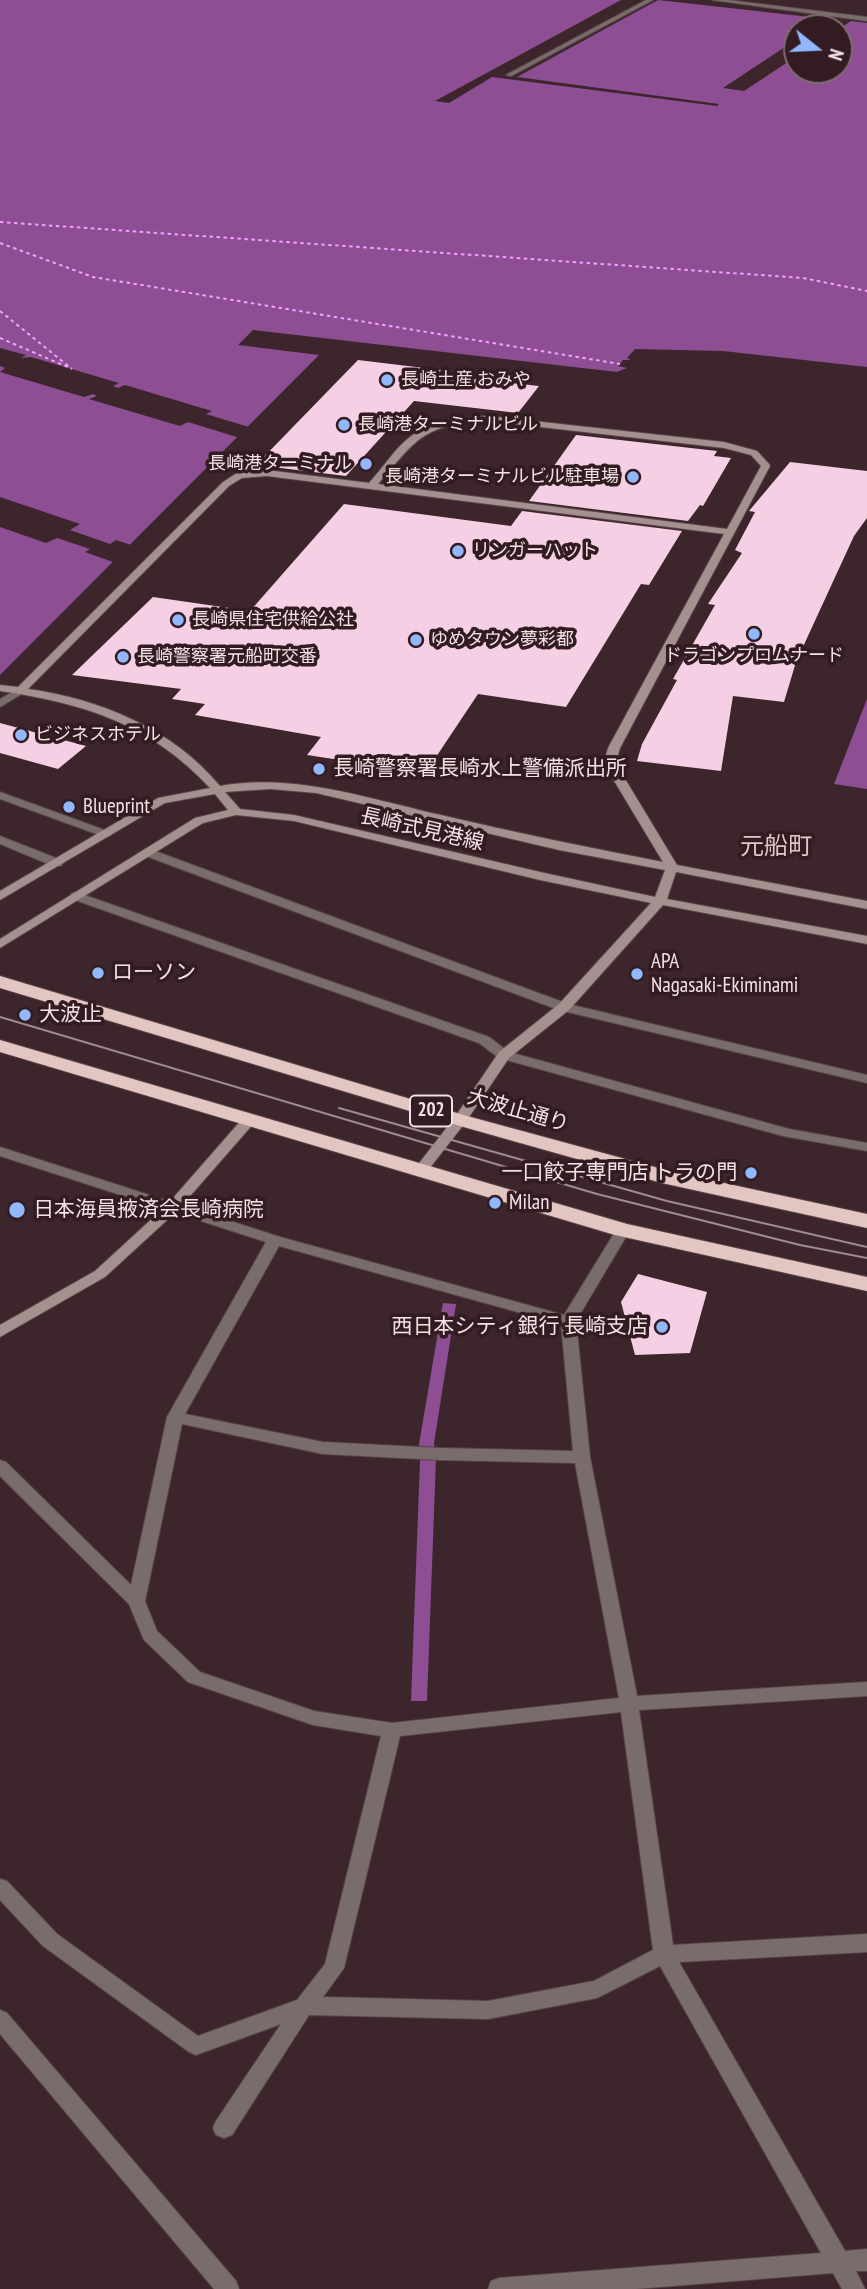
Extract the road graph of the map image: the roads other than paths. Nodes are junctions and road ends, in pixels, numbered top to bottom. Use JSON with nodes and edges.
{"nodes":[{"id":1,"x":650,"y":0,"type":"edge"},
{"id":2,"x":715,"y":0,"type":"edge"},
{"id":3,"x":867,"y":19,"type":"edge"},
{"id":4,"x":509,"y":75,"type":"dead end"},
{"id":5,"x":372,"y":486,"type":"junction"},
{"id":6,"x":730,"y":531,"type":"junction"},
{"id":7,"x":0,"y":688,"type":"edge"},
{"id":8,"x":21,"y":690,"type":"junction"},
{"id":9,"x":0,"y":704,"type":"edge"},
{"id":10,"x":219,"y":788,"type":"junction"},
{"id":11,"x":0,"y":795,"type":"edge"},
{"id":12,"x":236,"y":812,"type":"junction"},
{"id":13,"x":106,"y":834,"type":"junction"},
{"id":14,"x":0,"y":840,"type":"edge"},
{"id":15,"x":147,"y":852,"type":"junction"},
{"id":16,"x":57,"y":863,"type":"junction"},
{"id":17,"x":672,"y":867,"type":"junction"},
{"id":18,"x":0,"y":896,"type":"edge"},
{"id":19,"x":76,"y":896,"type":"junction"},
{"id":20,"x":660,"y":901,"type":"junction"},
{"id":21,"x":867,"y":905,"type":"edge"},
{"id":22,"x":867,"y":940,"type":"edge"},
{"id":23,"x":0,"y":944,"type":"edge"},
{"id":24,"x":0,"y":982,"type":"edge"},
{"id":25,"x":564,"y":1007,"type":"junction"},
{"id":26,"x":0,"y":1046,"type":"edge"},
{"id":27,"x":504,"y":1055,"type":"junction"},
{"id":28,"x":867,"y":1079,"type":"edge"},
{"id":29,"x":249,"y":1120,"type":"junction"},
{"id":30,"x":460,"y":1120,"type":"junction"},
{"id":31,"x":867,"y":1147,"type":"edge"},
{"id":32,"x":0,"y":1151,"type":"edge"},
{"id":33,"x":420,"y":1171,"type":"junction"},
{"id":34,"x":172,"y":1208,"type":"junction"},
{"id":35,"x":867,"y":1221,"type":"edge"},
{"id":36,"x":623,"y":1230,"type":"junction"},
{"id":37,"x":275,"y":1240,"type":"junction"},
{"id":38,"x":867,"y":1283,"type":"edge"},
{"id":39,"x":568,"y":1321,"type":"junction"},
{"id":40,"x":0,"y":1332,"type":"edge"},
{"id":41,"x":175,"y":1418,"type":"junction"},
{"id":42,"x":582,"y":1457,"type":"junction"},
{"id":43,"x":0,"y":1466,"type":"edge"},
{"id":44,"x":136,"y":1601,"type":"junction"},
{"id":45,"x":867,"y":1689,"type":"edge"},
{"id":46,"x":629,"y":1704,"type":"junction"},
{"id":47,"x":392,"y":1730,"type":"junction"},
{"id":48,"x":0,"y":1886,"type":"edge"},
{"id":49,"x":867,"y":1943,"type":"edge"},
{"id":50,"x":664,"y":1954,"type":"junction"},
{"id":51,"x":304,"y":2006,"type":"junction"},
{"id":52,"x":0,"y":2019,"type":"edge"},
{"id":53,"x":224,"y":2128,"type":"dead end"},
{"id":54,"x":867,"y":2260,"type":"edge"},
{"id":55,"x":837,"y":2262,"type":"junction"},
{"id":56,"x":228,"y":2289,"type":"edge"},
{"id":57,"x":499,"y":2289,"type":"edge"},
{"id":58,"x":854,"y":2289,"type":"edge"}],
"edges":[{"from":1,"to":4,"type":"street"},
{"from":2,"to":3,"type":"street"},
{"from":5,"to":6,"type":"street"},
{"from":5,"to":6,"type":"street"},
{"from":5,"to":8,"type":"street"},
{"from":6,"to":17,"type":"street"},
{"from":7,"to":8,"type":"street"},
{"from":8,"to":9,"type":"street"},
{"from":8,"to":10,"type":"street"},
{"from":10,"to":12,"type":"street"},
{"from":10,"to":13,"type":"street","name":"長崎式見港線"},
{"from":10,"to":17,"type":"street","name":"長崎式見港線"},
{"from":11,"to":13,"type":"street"},
{"from":12,"to":15,"type":"street","name":"長崎式見港線"},
{"from":12,"to":20,"type":"street","name":"長崎式見港線"},
{"from":13,"to":16,"type":"street","name":"長崎式見港線"},
{"from":14,"to":16,"type":"street"},
{"from":15,"to":19,"type":"street","name":"長崎式見港線"},
{"from":15,"to":25,"type":"street"},
{"from":16,"to":18,"type":"street","name":"長崎式見港線"},
{"from":17,"to":20,"type":"street"},
{"from":17,"to":21,"type":"street","name":"長崎式見港線"},
{"from":19,"to":23,"type":"street","name":"長崎式見港線"},
{"from":19,"to":27,"type":"street"},
{"from":20,"to":22,"type":"street","name":"長崎式見港線"},
{"from":20,"to":25,"type":"street"},
{"from":24,"to":30,"type":"highway","name":"大波止通り","number":"202"},
{"from":25,"to":27,"type":"street"},
{"from":25,"to":28,"type":"street"},
{"from":26,"to":29,"type":"highway"},
{"from":27,"to":30,"type":"street"},
{"from":27,"to":31,"type":"street"},
{"from":29,"to":33,"type":"highway"},
{"from":29,"to":34,"type":"street"},
{"from":30,"to":33,"type":"street"},
{"from":30,"to":35,"type":"highway","name":"大波止通り","number":"202"},
{"from":32,"to":34,"type":"street"},
{"from":33,"to":36,"type":"highway"},
{"from":34,"to":37,"type":"street"},
{"from":34,"to":40,"type":"street"},
{"from":36,"to":38,"type":"highway"},
{"from":36,"to":39,"type":"street"},
{"from":37,"to":39,"type":"street"},
{"from":37,"to":41,"type":"street"},
{"from":39,"to":42,"type":"street"},
{"from":41,"to":42,"type":"street"},
{"from":41,"to":44,"type":"street"},
{"from":42,"to":46,"type":"street"},
{"from":43,"to":44,"type":"street"},
{"from":44,"to":47,"type":"street"},
{"from":45,"to":46,"type":"street"},
{"from":46,"to":47,"type":"street"},
{"from":46,"to":50,"type":"street"},
{"from":47,"to":51,"type":"street"},
{"from":48,"to":51,"type":"street"},
{"from":49,"to":50,"type":"street"},
{"from":50,"to":51,"type":"street"},
{"from":50,"to":55,"type":"street"},
{"from":51,"to":53,"type":"street"},
{"from":52,"to":56,"type":"street"},
{"from":54,"to":55,"type":"street"},
{"from":55,"to":57,"type":"street"},
{"from":55,"to":58,"type":"street"}]}
